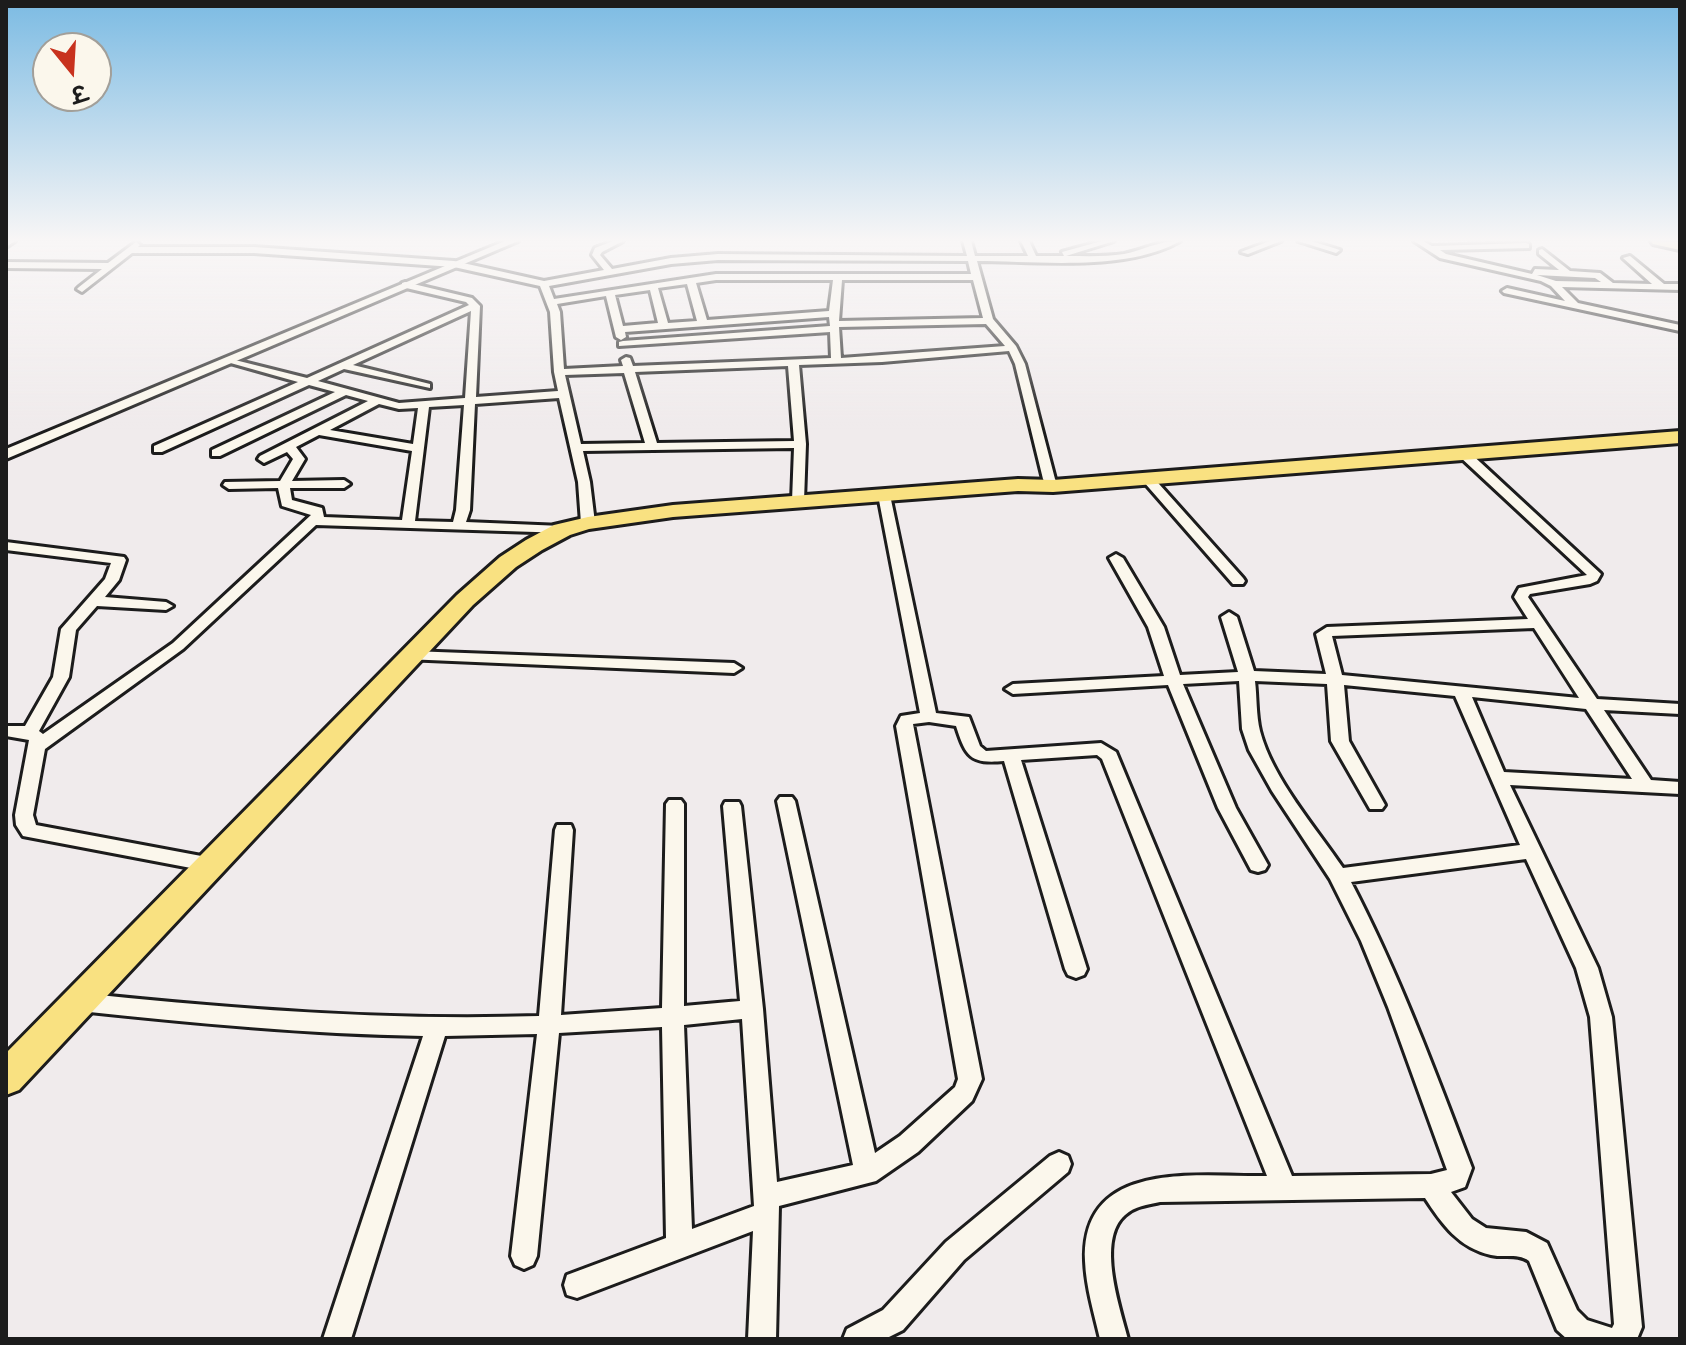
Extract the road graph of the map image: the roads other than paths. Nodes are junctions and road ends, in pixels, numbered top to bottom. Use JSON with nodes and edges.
{"nodes":[{"id":1,"x":361,"y":304,"type":"edge"},
{"id":2,"x":473,"y":304,"type":"edge"},
{"id":3,"x":552,"y":304,"type":"edge"},
{"id":4,"x":613,"y":304,"type":"edge"},
{"id":5,"x":658,"y":304,"type":"edge"},
{"id":6,"x":697,"y":304,"type":"edge"},
{"id":7,"x":836,"y":304,"type":"edge"},
{"id":8,"x":984,"y":304,"type":"edge"},
{"id":9,"x":1574,"y":304,"type":"edge"},
{"id":10,"x":475,"y":306,"type":"junction"},
{"id":11,"x":989,"y":321,"type":"junction"},
{"id":12,"x":835,"y":322,"type":"junction"},
{"id":13,"x":703,"y":323,"type":"junction"},
{"id":14,"x":664,"y":326,"type":"junction"},
{"id":15,"x":1680,"y":328,"type":"edge"},
{"id":16,"x":620,"y":329,"type":"junction"},
{"id":17,"x":623,"y":344,"type":"junction"},
{"id":18,"x":1012,"y":348,"type":"junction"},
{"id":19,"x":231,"y":360,"type":"junction"},
{"id":20,"x":793,"y":361,"type":"junction"},
{"id":21,"x":836,"y":361,"type":"junction"},
{"id":22,"x":344,"y":366,"type":"junction"},
{"id":23,"x":627,"y":368,"type":"junction"},
{"id":24,"x":559,"y":372,"type":"junction"},
{"id":25,"x":308,"y":383,"type":"junction"},
{"id":26,"x":426,"y":386,"type":"dead end"},
{"id":27,"x":343,"y":392,"type":"junction"},
{"id":28,"x":565,"y":394,"type":"junction"},
{"id":29,"x":376,"y":401,"type":"junction"},
{"id":30,"x":471,"y":402,"type":"junction"},
{"id":31,"x":424,"y":405,"type":"junction"},
{"id":32,"x":317,"y":431,"type":"junction"},
{"id":33,"x":1680,"y":434,"type":"edge"},
{"id":34,"x":800,"y":444,"type":"junction"},
{"id":35,"x":288,"y":446,"type":"junction"},
{"id":36,"x":652,"y":446,"type":"junction"},
{"id":37,"x":417,"y":448,"type":"junction"},
{"id":38,"x":577,"y":448,"type":"junction"},
{"id":39,"x":158,"y":449,"type":"dead end"},
{"id":40,"x":216,"y":453,"type":"dead end"},
{"id":41,"x":1463,"y":453,"type":"junction"},
{"id":42,"x":6,"y":454,"type":"edge"},
{"id":43,"x":264,"y":459,"type":"dead end"},
{"id":44,"x":1147,"y":478,"type":"junction"},
{"id":45,"x":1051,"y":482,"type":"junction"},
{"id":46,"x":285,"y":483,"type":"junction"},
{"id":47,"x":344,"y":484,"type":"dead end"},
{"id":48,"x":229,"y":485,"type":"dead end"},
{"id":49,"x":884,"y":495,"type":"junction"},
{"id":50,"x":798,"y":501,"type":"junction"},
{"id":51,"x":314,"y":521,"type":"junction"},
{"id":52,"x":408,"y":524,"type":"junction"},
{"id":53,"x":458,"y":526,"type":"junction"},
{"id":54,"x":575,"y":526,"type":"junction"},
{"id":55,"x":6,"y":546,"type":"edge"},
{"id":56,"x":1116,"y":558,"type":"dead end"},
{"id":57,"x":1238,"y":581,"type":"dead end"},
{"id":58,"x":92,"y":601,"type":"junction"},
{"id":59,"x":166,"y":606,"type":"dead end"},
{"id":60,"x":1229,"y":617,"type":"dead end"},
{"id":61,"x":1538,"y":623,"type":"junction"},
{"id":62,"x":411,"y":656,"type":"junction"},
{"id":63,"x":734,"y":668,"type":"dead end"},
{"id":64,"x":1247,"y":676,"type":"junction"},
{"id":65,"x":1173,"y":679,"type":"junction"},
{"id":66,"x":1335,"y":679,"type":"junction"},
{"id":67,"x":1013,"y":689,"type":"dead end"},
{"id":68,"x":1461,"y":691,"type":"junction"},
{"id":69,"x":1591,"y":704,"type":"junction"},
{"id":70,"x":1680,"y":709,"type":"edge"},
{"id":71,"x":929,"y":717,"type":"junction"},
{"id":72,"x":6,"y":731,"type":"edge"},
{"id":73,"x":34,"y":738,"type":"junction"},
{"id":74,"x":1011,"y":756,"type":"junction"},
{"id":75,"x":1498,"y":778,"type":"junction"},
{"id":76,"x":1646,"y":786,"type":"junction"},
{"id":77,"x":1680,"y":788,"type":"edge"},
{"id":78,"x":786,"y":801,"type":"dead end"},
{"id":79,"x":675,"y":804,"type":"dead end"},
{"id":80,"x":1376,"y":805,"type":"dead end"},
{"id":81,"x":732,"y":806,"type":"dead end"},
{"id":82,"x":564,"y":830,"type":"dead end"},
{"id":83,"x":1531,"y":851,"type":"junction"},
{"id":84,"x":212,"y":865,"type":"junction"},
{"id":85,"x":1258,"y":865,"type":"dead end"},
{"id":86,"x":1338,"y":876,"type":"junction"},
{"id":87,"x":1076,"y":969,"type":"dead end"},
{"id":88,"x":80,"y":1002,"type":"junction"},
{"id":89,"x":752,"y":1009,"type":"junction"},
{"id":90,"x":673,"y":1017,"type":"junction"},
{"id":91,"x":549,"y":1023,"type":"junction"},
{"id":92,"x":437,"y":1027,"type":"junction"},
{"id":93,"x":6,"y":1078,"type":"edge"},
{"id":94,"x":1059,"y":1164,"type":"dead end"},
{"id":95,"x":867,"y":1173,"type":"junction"},
{"id":96,"x":1283,"y":1186,"type":"junction"},
{"id":97,"x":1431,"y":1186,"type":"junction"},
{"id":98,"x":766,"y":1205,"type":"junction"},
{"id":99,"x":679,"y":1245,"type":"junction"},
{"id":100,"x":524,"y":1256,"type":"dead end"},
{"id":101,"x":577,"y":1285,"type":"dead end"},
{"id":102,"x":337,"y":1339,"type":"edge"},
{"id":103,"x":762,"y":1339,"type":"edge"},
{"id":104,"x":857,"y":1339,"type":"edge"},
{"id":105,"x":1114,"y":1339,"type":"edge"},
{"id":106,"x":1605,"y":1339,"type":"edge"},
{"id":107,"x":1621,"y":1339,"type":"edge"}],
"edges":[{"from":1,"to":19,"type":"street"},
{"from":2,"to":10,"type":"street"},
{"from":3,"to":24,"type":"street"},
{"from":4,"to":16,"type":"street"},
{"from":5,"to":14,"type":"street"},
{"from":6,"to":13,"type":"street"},
{"from":7,"to":12,"type":"street"},
{"from":8,"to":11,"type":"street"},
{"from":9,"to":15,"type":"street"},
{"from":10,"to":22,"type":"street"},
{"from":10,"to":30,"type":"street"},
{"from":11,"to":12,"type":"street"},
{"from":11,"to":18,"type":"street"},
{"from":12,"to":13,"type":"street"},
{"from":12,"to":17,"type":"street"},
{"from":12,"to":21,"type":"street"},
{"from":13,"to":14,"type":"street"},
{"from":14,"to":16,"type":"street"},
{"from":16,"to":17,"type":"street"},
{"from":17,"to":23,"type":"street"},
{"from":18,"to":21,"type":"street"},
{"from":18,"to":45,"type":"street"},
{"from":19,"to":25,"type":"street"},
{"from":19,"to":42,"type":"street"},
{"from":20,"to":21,"type":"street"},
{"from":20,"to":23,"type":"street"},
{"from":20,"to":34,"type":"street"},
{"from":22,"to":25,"type":"street"},
{"from":22,"to":26,"type":"street"},
{"from":23,"to":24,"type":"street"},
{"from":23,"to":36,"type":"street"},
{"from":24,"to":28,"type":"street"},
{"from":25,"to":27,"type":"street"},
{"from":25,"to":39,"type":"street"},
{"from":27,"to":29,"type":"street"},
{"from":27,"to":40,"type":"street"},
{"from":28,"to":30,"type":"street"},
{"from":28,"to":38,"type":"street"},
{"from":29,"to":31,"type":"street"},
{"from":29,"to":32,"type":"street"},
{"from":30,"to":31,"type":"street"},
{"from":30,"to":53,"type":"street"},
{"from":31,"to":37,"type":"street"},
{"from":32,"to":35,"type":"street"},
{"from":32,"to":37,"type":"street"},
{"from":33,"to":41,"type":"main road"},
{"from":33,"to":45,"type":"main road"},
{"from":34,"to":36,"type":"street"},
{"from":34,"to":50,"type":"street"},
{"from":35,"to":43,"type":"street"},
{"from":35,"to":46,"type":"street"},
{"from":36,"to":38,"type":"street"},
{"from":37,"to":52,"type":"street"},
{"from":38,"to":54,"type":"street"},
{"from":41,"to":44,"type":"main road"},
{"from":41,"to":61,"type":"street"},
{"from":44,"to":45,"type":"main road"},
{"from":44,"to":57,"type":"street"},
{"from":45,"to":49,"type":"main road"},
{"from":46,"to":47,"type":"street"},
{"from":46,"to":48,"type":"street"},
{"from":46,"to":51,"type":"street"},
{"from":49,"to":50,"type":"main road"},
{"from":49,"to":71,"type":"street"},
{"from":50,"to":54,"type":"main road"},
{"from":51,"to":52,"type":"street"},
{"from":51,"to":73,"type":"street"},
{"from":52,"to":53,"type":"street"},
{"from":53,"to":54,"type":"street"},
{"from":54,"to":62,"type":"main road"},
{"from":55,"to":58,"type":"street"},
{"from":56,"to":65,"type":"street"},
{"from":58,"to":59,"type":"street"},
{"from":58,"to":73,"type":"street"},
{"from":60,"to":64,"type":"street"},
{"from":61,"to":66,"type":"street"},
{"from":61,"to":69,"type":"street"},
{"from":62,"to":63,"type":"street"},
{"from":62,"to":84,"type":"main road"},
{"from":64,"to":65,"type":"street"},
{"from":64,"to":66,"type":"street"},
{"from":64,"to":86,"type":"street"},
{"from":65,"to":67,"type":"street"},
{"from":65,"to":85,"type":"street"},
{"from":66,"to":68,"type":"street"},
{"from":66,"to":80,"type":"street"},
{"from":68,"to":69,"type":"street"},
{"from":68,"to":75,"type":"street"},
{"from":69,"to":70,"type":"street"},
{"from":69,"to":76,"type":"street"},
{"from":71,"to":74,"type":"street"},
{"from":71,"to":95,"type":"street"},
{"from":72,"to":73,"type":"street"},
{"from":73,"to":84,"type":"street"},
{"from":74,"to":87,"type":"street"},
{"from":74,"to":96,"type":"street"},
{"from":75,"to":76,"type":"street"},
{"from":75,"to":83,"type":"street"},
{"from":76,"to":77,"type":"street"},
{"from":78,"to":95,"type":"street"},
{"from":79,"to":90,"type":"street"},
{"from":81,"to":89,"type":"street"},
{"from":82,"to":91,"type":"street"},
{"from":83,"to":86,"type":"street"},
{"from":83,"to":107,"type":"street"},
{"from":84,"to":88,"type":"main road"},
{"from":86,"to":97,"type":"street"},
{"from":88,"to":92,"type":"street"},
{"from":88,"to":93,"type":"main road"},
{"from":89,"to":90,"type":"street"},
{"from":89,"to":98,"type":"street"},
{"from":90,"to":91,"type":"street"},
{"from":90,"to":99,"type":"street"},
{"from":91,"to":92,"type":"street"},
{"from":91,"to":100,"type":"street"},
{"from":92,"to":102,"type":"street"},
{"from":94,"to":104,"type":"street"},
{"from":95,"to":98,"type":"street"},
{"from":96,"to":97,"type":"street"},
{"from":96,"to":105,"type":"street"},
{"from":97,"to":106,"type":"street"},
{"from":98,"to":99,"type":"street"},
{"from":98,"to":103,"type":"street"},
{"from":99,"to":101,"type":"street"}]}
